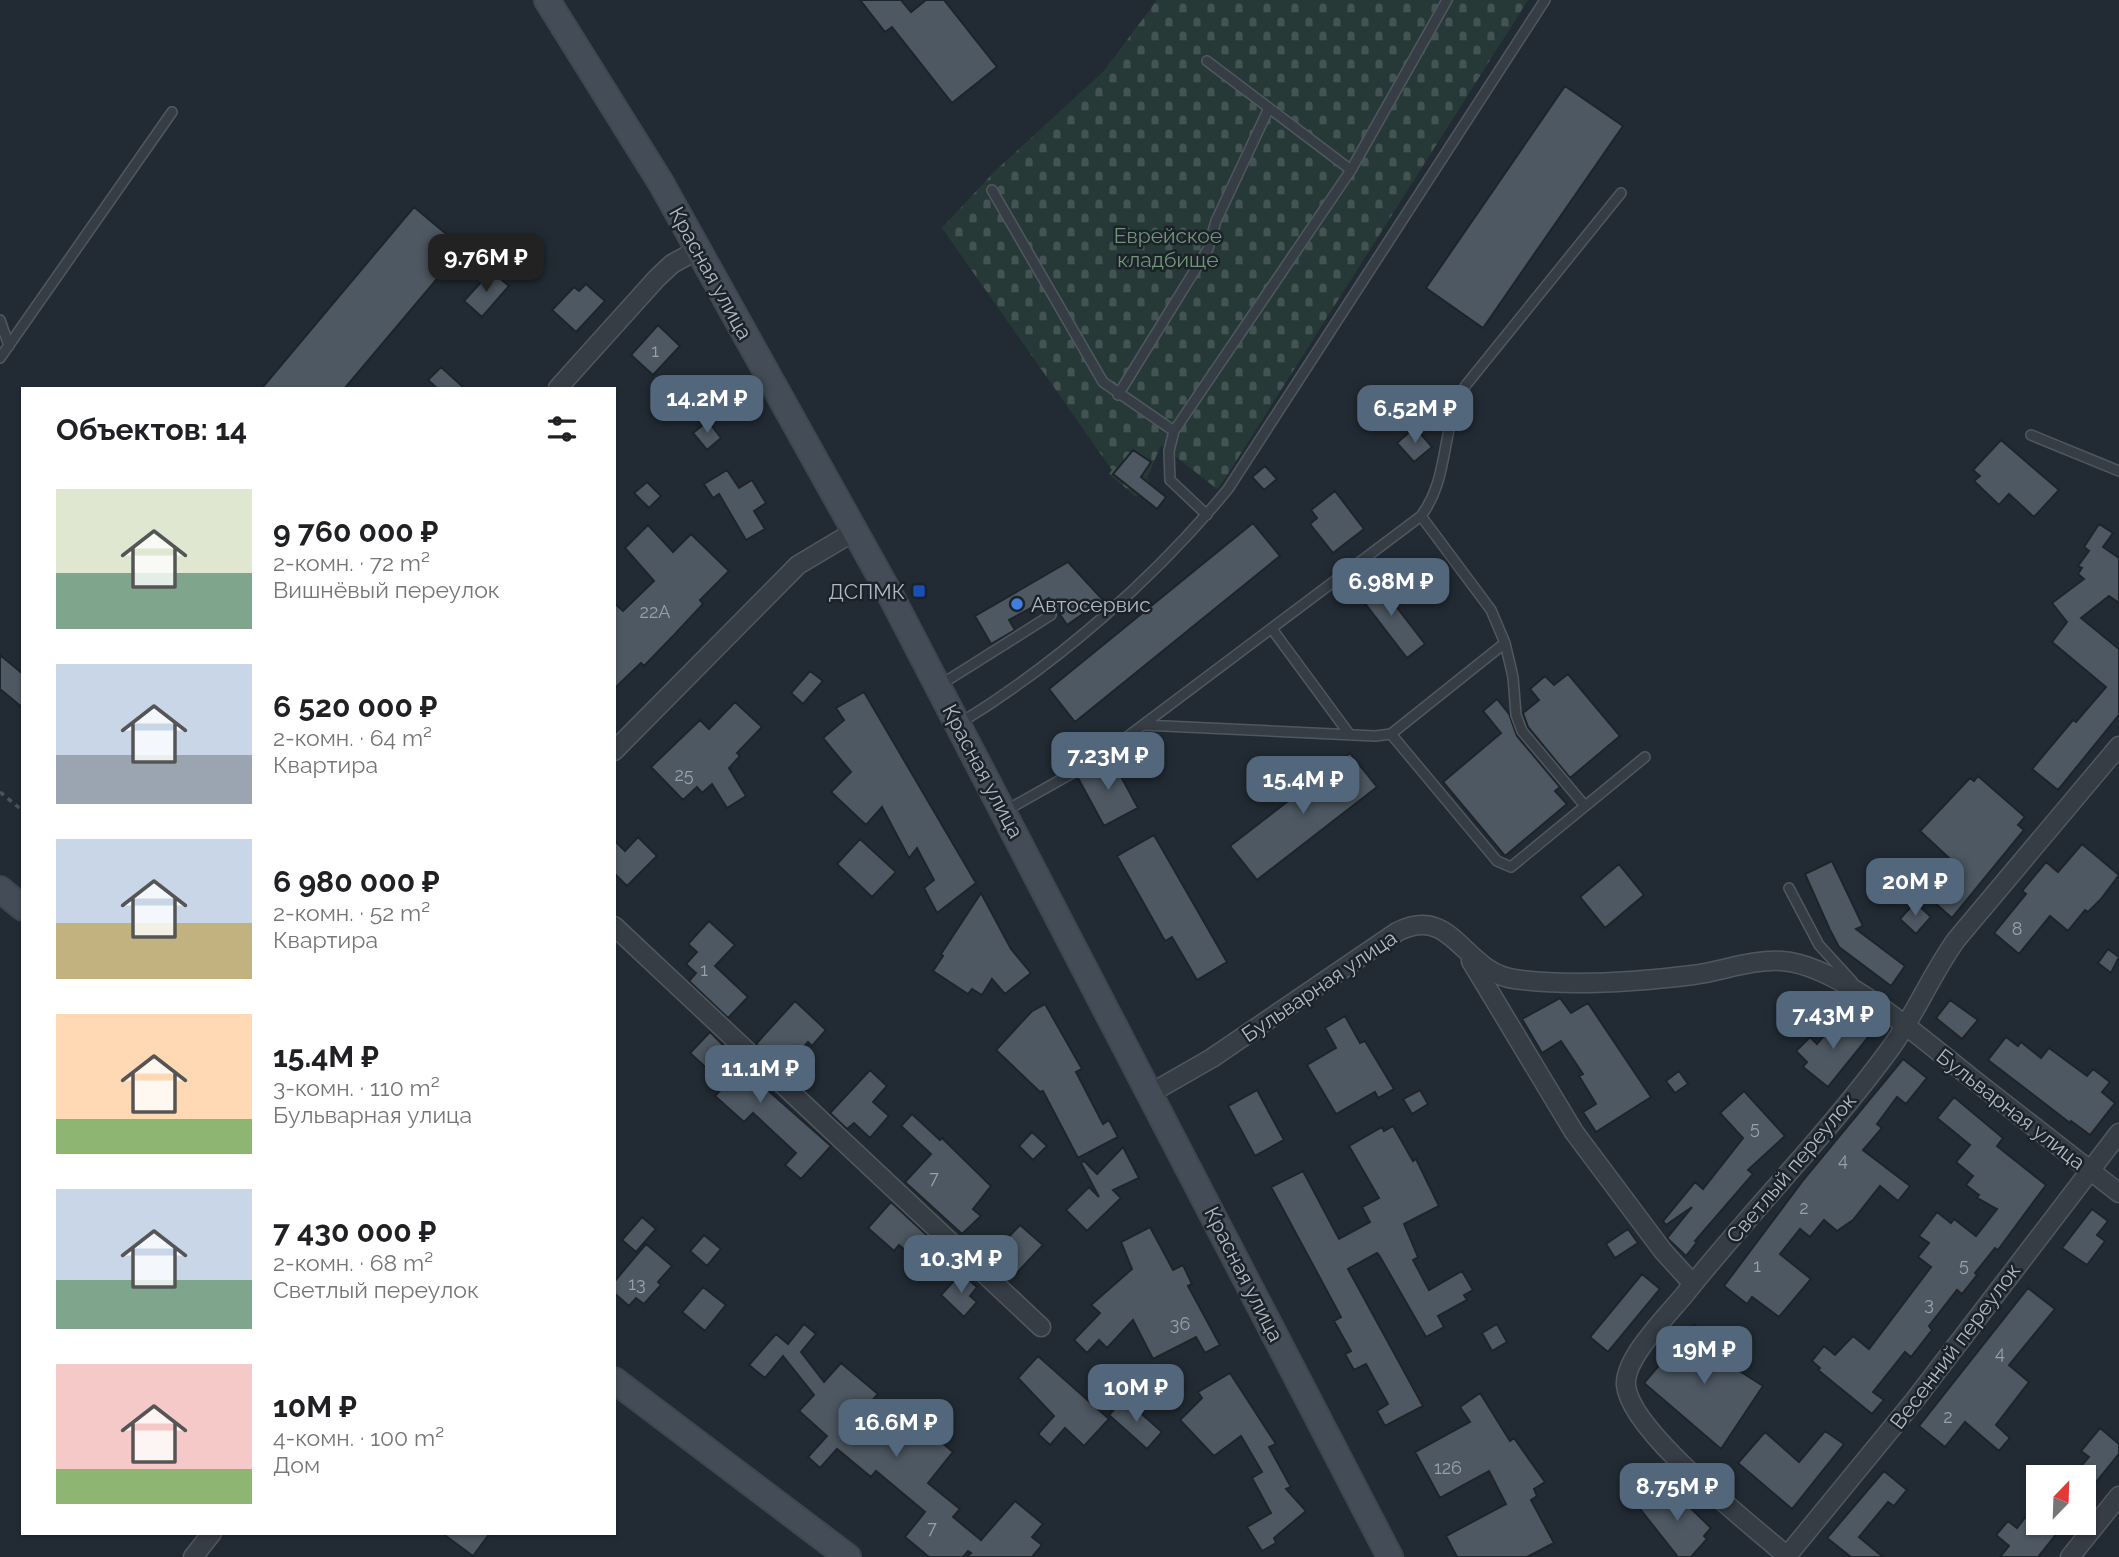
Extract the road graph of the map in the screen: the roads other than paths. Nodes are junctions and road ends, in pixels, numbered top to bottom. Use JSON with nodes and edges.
{"nodes":[{"id":1,"x":547,"y":0,"type":"edge"},
{"id":2,"x":1447,"y":0,"type":"edge"},
{"id":3,"x":1545,"y":0,"type":"edge"},
{"id":4,"x":1207,"y":61,"type":"dead end"},
{"id":5,"x":1269,"y":108,"type":"junction"},
{"id":6,"x":172,"y":112,"type":"dead end"},
{"id":7,"x":1351,"y":170,"type":"junction"},
{"id":8,"x":992,"y":190,"type":"dead end"},
{"id":9,"x":1621,"y":193,"type":"dead end"},
{"id":10,"x":699,"y":249,"type":"junction"},
{"id":11,"x":0,"y":320,"type":"edge"},
{"id":12,"x":9,"y":346,"type":"junction"},
{"id":13,"x":0,"y":358,"type":"edge"},
{"id":14,"x":559,"y":387,"type":"edge"},
{"id":15,"x":1118,"y":395,"type":"junction"},
{"id":16,"x":1174,"y":430,"type":"junction"},
{"id":17,"x":2031,"y":435,"type":"dead end"},
{"id":18,"x":2119,"y":471,"type":"edge"},
{"id":19,"x":1206,"y":515,"type":"junction"},
{"id":20,"x":1421,"y":516,"type":"junction"},
{"id":21,"x":855,"y":531,"type":"junction"},
{"id":22,"x":1051,"y":615,"type":"dead end"},
{"id":23,"x":1272,"y":629,"type":"junction"},
{"id":24,"x":1504,"y":643,"type":"junction"},
{"id":25,"x":938,"y":686,"type":"junction"},
{"id":26,"x":958,"y":724,"type":"junction"},
{"id":27,"x":1143,"y":725,"type":"junction"},
{"id":28,"x":1391,"y":734,"type":"junction"},
{"id":29,"x":1350,"y":735,"type":"junction"},
{"id":30,"x":2119,"y":746,"type":"edge"},
{"id":31,"x":616,"y":749,"type":"edge"},
{"id":32,"x":1645,"y":757,"type":"dead end"},
{"id":33,"x":1585,"y":806,"type":"junction"},
{"id":34,"x":1005,"y":811,"type":"junction"},
{"id":35,"x":1789,"y":888,"type":"dead end"},
{"id":36,"x":0,"y":889,"type":"edge"},
{"id":37,"x":21,"y":906,"type":"edge"},
{"id":38,"x":616,"y":928,"type":"edge"},
{"id":39,"x":1465,"y":952,"type":"junction"},
{"id":40,"x":1874,"y":1002,"type":"junction"},
{"id":41,"x":1905,"y":1026,"type":"junction"},
{"id":42,"x":1151,"y":1093,"type":"junction"},
{"id":43,"x":2119,"y":1133,"type":"edge"},
{"id":44,"x":2090,"y":1171,"type":"junction"},
{"id":45,"x":2119,"y":1193,"type":"edge"},
{"id":46,"x":1693,"y":1284,"type":"junction"},
{"id":47,"x":1041,"y":1326,"type":"dead end"},
{"id":48,"x":616,"y":1382,"type":"edge"},
{"id":49,"x":2119,"y":1496,"type":"edge"},
{"id":50,"x":210,"y":1535,"type":"edge"},
{"id":51,"x":1787,"y":1556,"type":"edge"},
{"id":52,"x":193,"y":1557,"type":"edge"},
{"id":53,"x":848,"y":1557,"type":"edge"},
{"id":54,"x":1390,"y":1557,"type":"edge"},
{"id":55,"x":2070,"y":1557,"type":"edge"}],
"edges":[{"from":1,"to":10,"type":"street","name":"Красная улица"},
{"from":2,"to":7,"type":"lane"},
{"from":3,"to":19,"type":"lane"},
{"from":4,"to":5,"type":"lane"},
{"from":5,"to":7,"type":"lane"},
{"from":5,"to":15,"type":"lane"},
{"from":6,"to":12,"type":"lane"},
{"from":7,"to":16,"type":"lane"},
{"from":8,"to":15,"type":"lane"},
{"from":9,"to":20,"type":"lane"},
{"from":10,"to":14,"type":"street"},
{"from":10,"to":21,"type":"street","name":"Красная улица"},
{"from":11,"to":12,"type":"lane"},
{"from":12,"to":13,"type":"lane"},
{"from":15,"to":16,"type":"lane"},
{"from":16,"to":19,"type":"lane"},
{"from":17,"to":18,"type":"lane"},
{"from":19,"to":26,"type":"lane"},
{"from":20,"to":23,"type":"lane"},
{"from":20,"to":24,"type":"lane"},
{"from":21,"to":25,"type":"street","name":"Красная улица"},
{"from":21,"to":31,"type":"street"},
{"from":22,"to":25,"type":"lane"},
{"from":23,"to":27,"type":"lane"},
{"from":23,"to":29,"type":"lane"},
{"from":24,"to":28,"type":"lane"},
{"from":24,"to":33,"type":"lane"},
{"from":25,"to":26,"type":"street","name":"Красная улица"},
{"from":26,"to":34,"type":"street","name":"Красная улица"},
{"from":27,"to":29,"type":"lane"},
{"from":27,"to":34,"type":"lane"},
{"from":28,"to":29,"type":"lane"},
{"from":28,"to":33,"type":"lane"},
{"from":30,"to":41,"type":"street","name":"Светлый переулок"},
{"from":32,"to":33,"type":"lane"},
{"from":34,"to":42,"type":"street","name":"Красная улица"},
{"from":35,"to":40,"type":"lane"},
{"from":36,"to":37,"type":"street"},
{"from":38,"to":47,"type":"street"},
{"from":39,"to":40,"type":"street","name":"Бульварная улица"},
{"from":39,"to":42,"type":"street","name":"Бульварная улица"},
{"from":39,"to":46,"type":"street"},
{"from":40,"to":41,"type":"street","name":"Бульварная улица"},
{"from":41,"to":44,"type":"street","name":"Бульварная улица"},
{"from":41,"to":46,"type":"street","name":"Светлый переулок"},
{"from":42,"to":54,"type":"street","name":"Красная улица"},
{"from":43,"to":44,"type":"street","name":"Весенний переулок"},
{"from":44,"to":45,"type":"street","name":"Бульварная улица"},
{"from":44,"to":51,"type":"street","name":"Весенний переулок"},
{"from":46,"to":51,"type":"street","name":"Светлый переулок"},
{"from":48,"to":53,"type":"street"},
{"from":49,"to":55,"type":"street"},
{"from":50,"to":52,"type":"street"}]}
